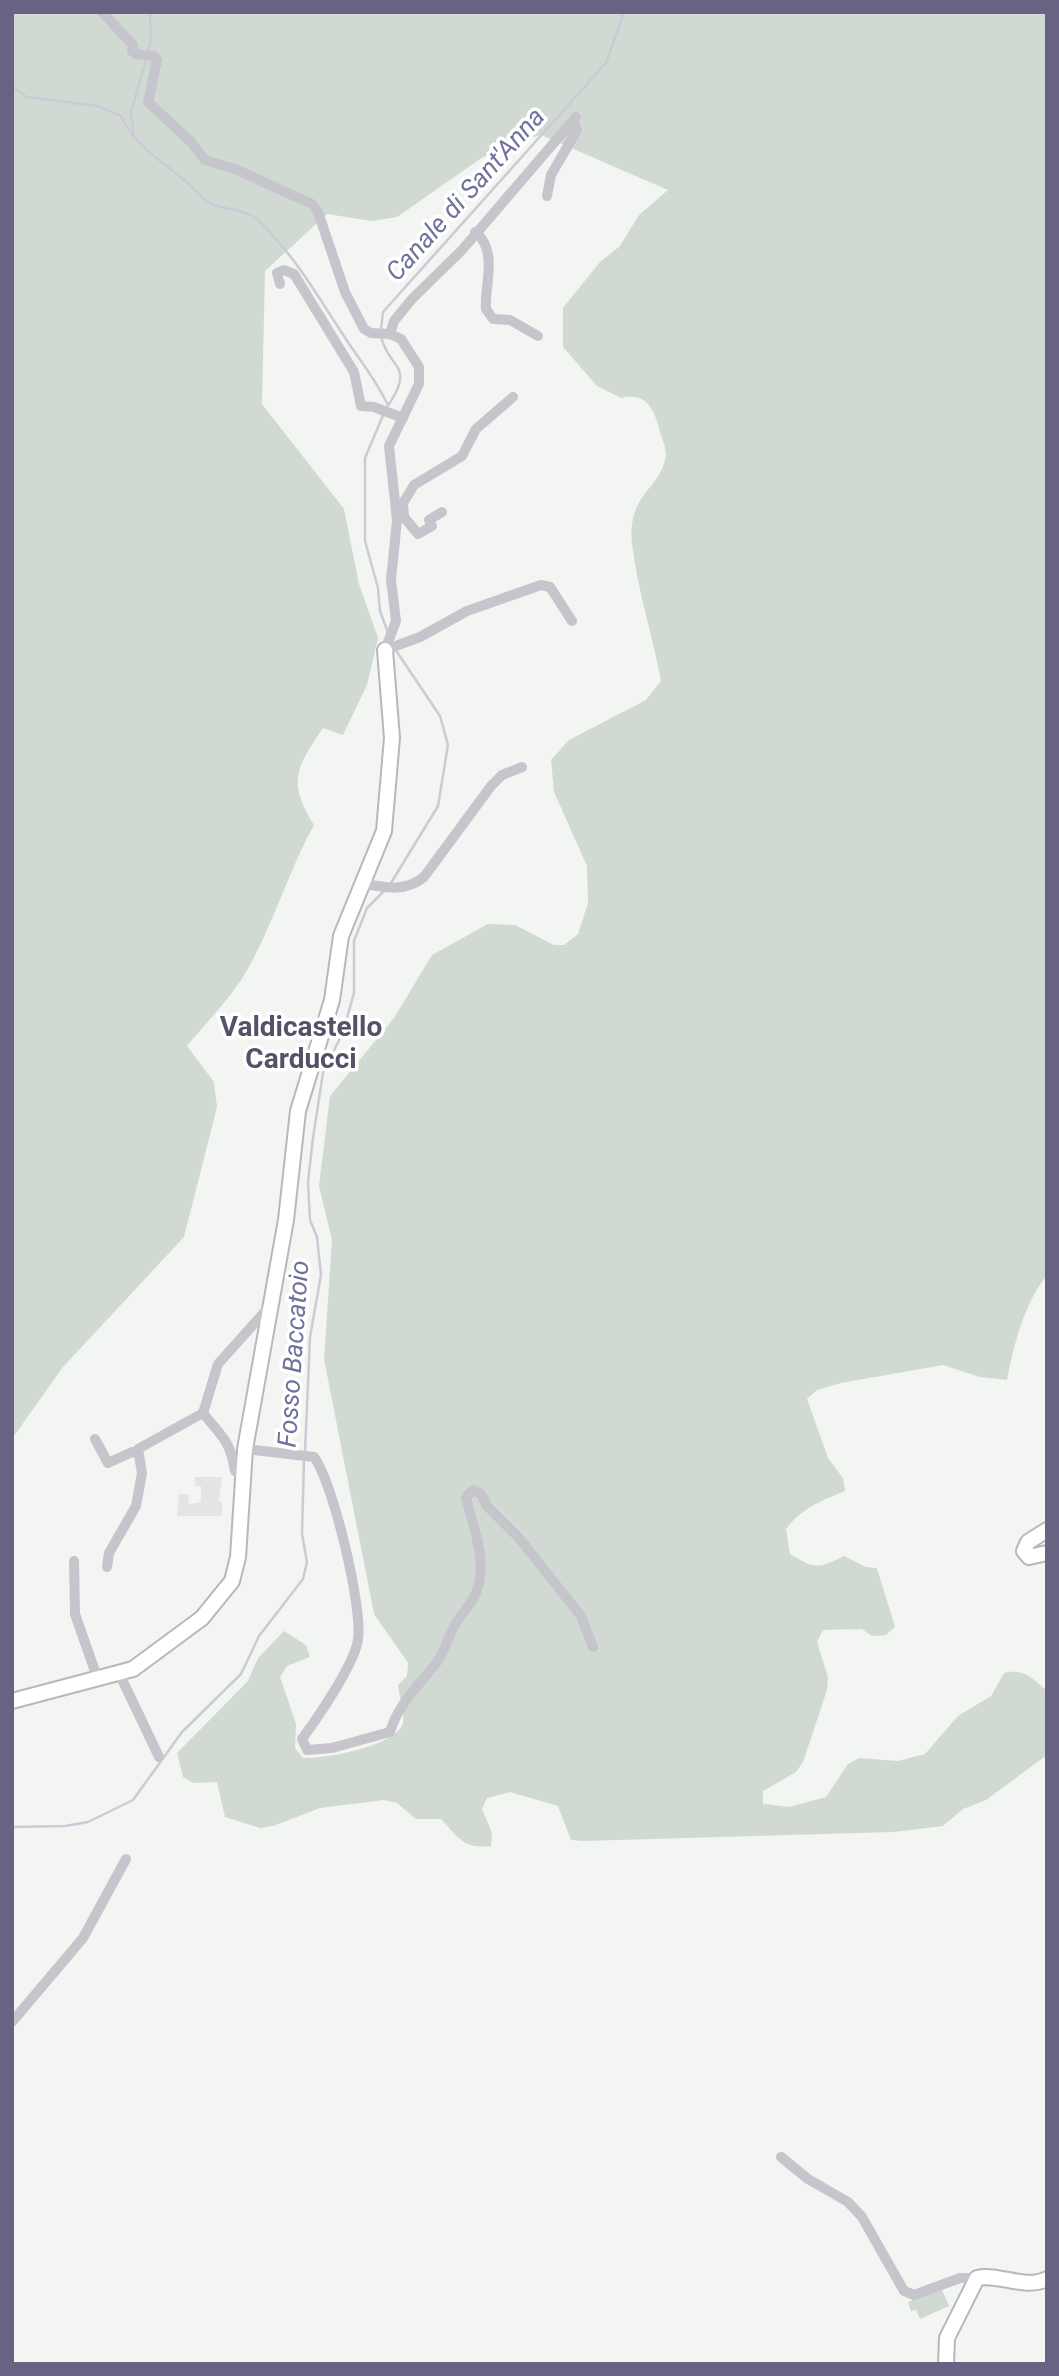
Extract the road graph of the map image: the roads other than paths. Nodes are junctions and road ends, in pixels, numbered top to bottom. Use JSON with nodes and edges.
{"nodes":[{"id":1,"x":102,"y":12,"type":"edge"},
{"id":2,"x":547,"y":196,"type":"dead end"},
{"id":3,"x":475,"y":232,"type":"junction"},
{"id":4,"x":280,"y":284,"type":"dead end"},
{"id":5,"x":385,"y":334,"type":"junction"},
{"id":6,"x":538,"y":336,"type":"dead end"},
{"id":7,"x":513,"y":397,"type":"dead end"},
{"id":8,"x":400,"y":417,"type":"junction"},
{"id":9,"x":442,"y":512,"type":"dead end"},
{"id":10,"x":400,"y":518,"type":"junction"},
{"id":11,"x":572,"y":621,"type":"dead end"},
{"id":12,"x":385,"y":650,"type":"junction"},
{"id":13,"x":522,"y":767,"type":"dead end"},
{"id":14,"x":372,"y":886,"type":"junction"},
{"id":15,"x":269,"y":1308,"type":"junction"},
{"id":16,"x":203,"y":1413,"type":"junction"},
{"id":17,"x":95,"y":1439,"type":"dead end"},
{"id":18,"x":246,"y":1449,"type":"junction"},
{"id":19,"x":137,"y":1453,"type":"junction"},
{"id":20,"x":243,"y":1474,"type":"junction"},
{"id":21,"x":1047,"y":1530,"type":"edge"},
{"id":22,"x":1047,"y":1553,"type":"edge"},
{"id":23,"x":74,"y":1561,"type":"dead end"},
{"id":24,"x":107,"y":1567,"type":"dead end"},
{"id":25,"x":593,"y":1647,"type":"dead end"},
{"id":26,"x":119,"y":1673,"type":"junction"},
{"id":27,"x":97,"y":1677,"type":"junction"},
{"id":28,"x":12,"y":1700,"type":"edge"},
{"id":29,"x":159,"y":1757,"type":"dead end"},
{"id":30,"x":126,"y":1860,"type":"dead end"},
{"id":31,"x":12,"y":2022,"type":"edge"},
{"id":32,"x":781,"y":2157,"type":"dead end"},
{"id":33,"x":977,"y":2278,"type":"junction"},
{"id":34,"x":1047,"y":2279,"type":"edge"},
{"id":35,"x":946,"y":2364,"type":"edge"}],
"edges":[{"from":1,"to":5,"type":"street"},
{"from":2,"to":3,"type":"street"},
{"from":3,"to":5,"type":"street"},
{"from":3,"to":6,"type":"street"},
{"from":4,"to":8,"type":"street"},
{"from":5,"to":8,"type":"street"},
{"from":7,"to":10,"type":"street"},
{"from":8,"to":10,"type":"street"},
{"from":9,"to":10,"type":"street"},
{"from":10,"to":12,"type":"street"},
{"from":11,"to":12,"type":"street"},
{"from":12,"to":14,"type":"street"},
{"from":13,"to":14,"type":"street"},
{"from":14,"to":15,"type":"street"},
{"from":15,"to":16,"type":"street"},
{"from":15,"to":18,"type":"street"},
{"from":16,"to":19,"type":"street"},
{"from":16,"to":20,"type":"street"},
{"from":17,"to":19,"type":"street"},
{"from":18,"to":20,"type":"street"},
{"from":18,"to":25,"type":"street"},
{"from":19,"to":24,"type":"street"},
{"from":20,"to":26,"type":"street"},
{"from":21,"to":22,"type":"street"},
{"from":23,"to":27,"type":"street"},
{"from":26,"to":27,"type":"street"},
{"from":26,"to":29,"type":"street"},
{"from":27,"to":28,"type":"street"},
{"from":30,"to":31,"type":"street"},
{"from":32,"to":33,"type":"street"},
{"from":33,"to":34,"type":"street"},
{"from":33,"to":35,"type":"street"}]}
